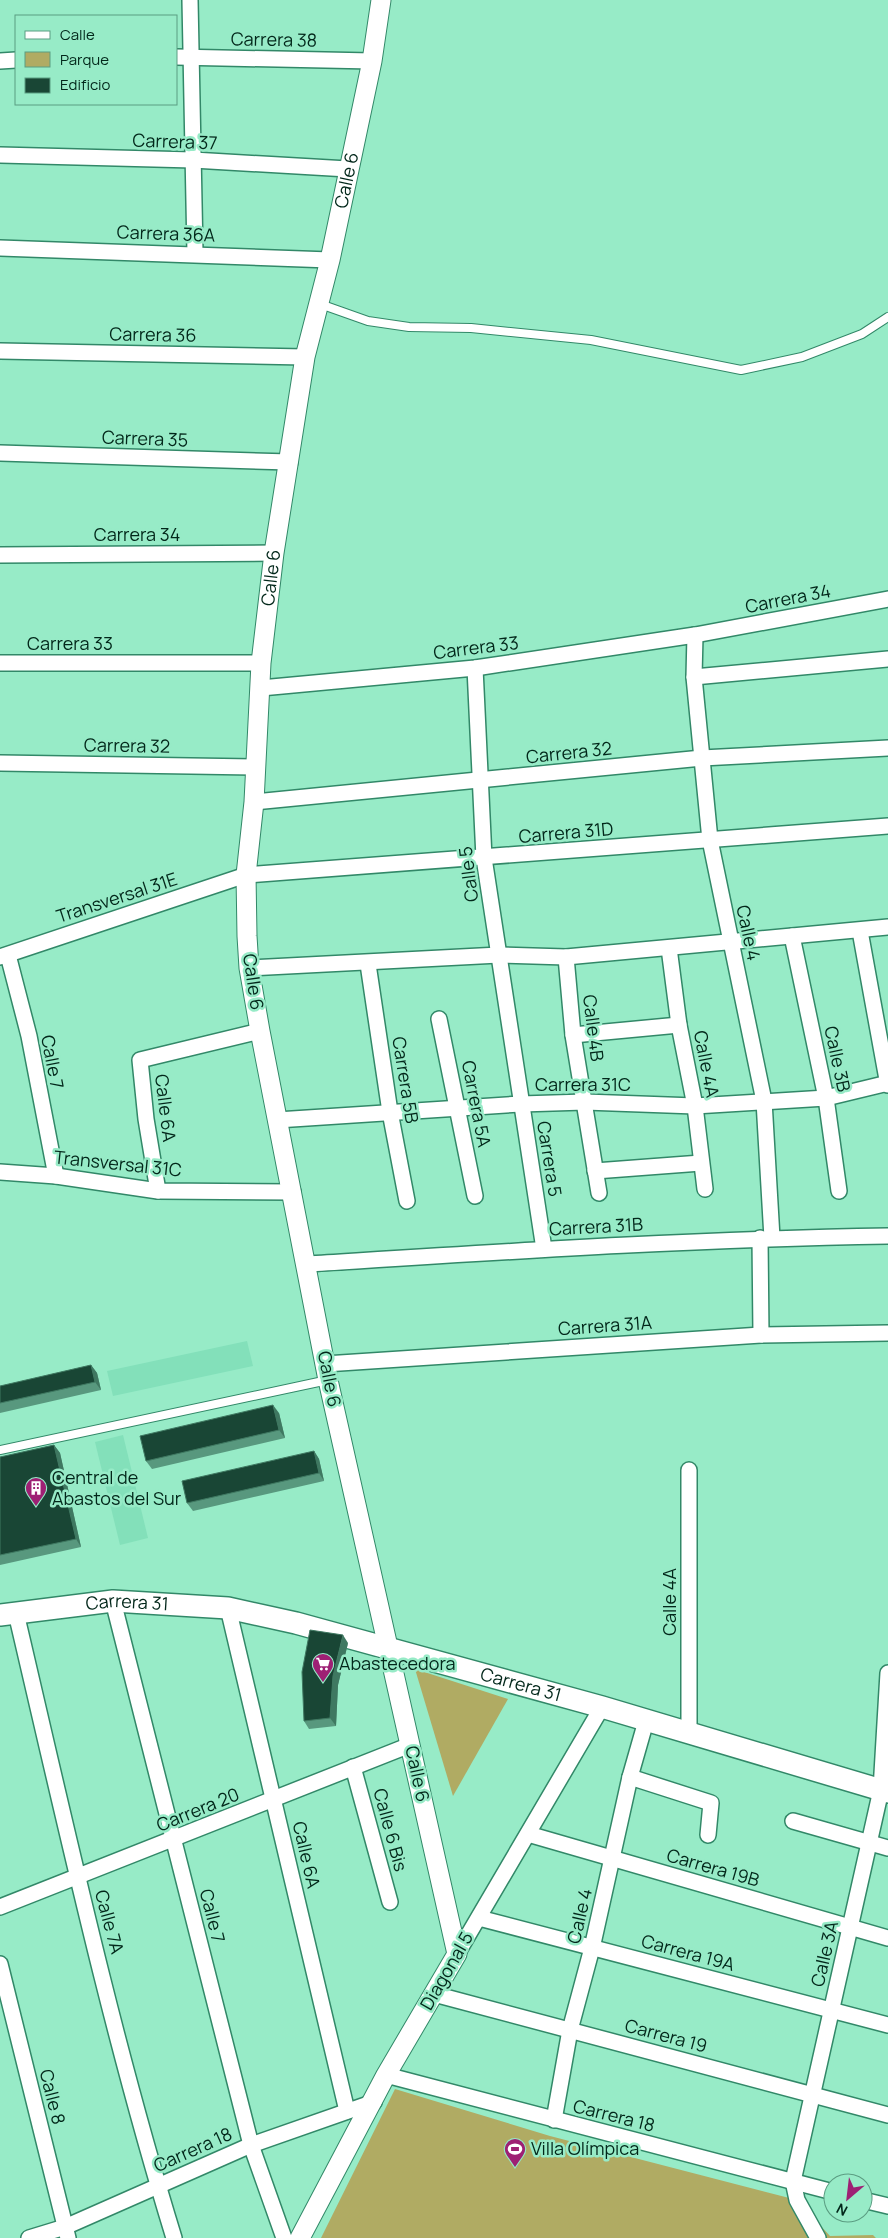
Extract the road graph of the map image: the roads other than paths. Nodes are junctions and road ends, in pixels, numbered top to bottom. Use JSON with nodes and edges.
{"nodes":[{"id":1,"x":190,"y":0,"type":"edge"},
{"id":2,"x":381,"y":0,"type":"edge"},
{"id":3,"x":183,"y":57,"type":"edge"},
{"id":4,"x":15,"y":60,"type":"edge"},
{"id":5,"x":372,"y":60,"type":"junction"},
{"id":6,"x":0,"y":61,"type":"edge"},
{"id":7,"x":0,"y":155,"type":"edge"},
{"id":8,"x":192,"y":160,"type":"junction"},
{"id":9,"x":348,"y":170,"type":"junction"},
{"id":10,"x":0,"y":248,"type":"edge"},
{"id":11,"x":195,"y":253,"type":"junction"},
{"id":12,"x":330,"y":260,"type":"junction"},
{"id":13,"x":320,"y":304,"type":"junction"},
{"id":14,"x":888,"y":317,"type":"edge"},
{"id":15,"x":0,"y":351,"type":"edge"},
{"id":16,"x":305,"y":357,"type":"junction"},
{"id":17,"x":0,"y":453,"type":"edge"},
{"id":18,"x":290,"y":462,"type":"junction"},
{"id":19,"x":274,"y":553,"type":"junction"},
{"id":20,"x":0,"y":555,"type":"edge"},
{"id":21,"x":888,"y":599,"type":"edge"},
{"id":22,"x":695,"y":635,"type":"junction"},
{"id":23,"x":888,"y":659,"type":"edge"},
{"id":24,"x":0,"y":663,"type":"edge"},
{"id":25,"x":261,"y":663,"type":"junction"},
{"id":26,"x":475,"y":668,"type":"junction"},
{"id":27,"x":694,"y":677,"type":"junction"},
{"id":28,"x":261,"y":688,"type":"junction"},
{"id":29,"x":888,"y":748,"type":"edge"},
{"id":30,"x":702,"y":758,"type":"junction"},
{"id":31,"x":0,"y":763,"type":"edge"},
{"id":32,"x":254,"y":767,"type":"junction"},
{"id":33,"x":481,"y":781,"type":"junction"},
{"id":34,"x":254,"y":802,"type":"junction"},
{"id":35,"x":888,"y":826,"type":"edge"},
{"id":36,"x":710,"y":840,"type":"junction"},
{"id":37,"x":484,"y":858,"type":"junction"},
{"id":38,"x":246,"y":875,"type":"junction"},
{"id":39,"x":888,"y":928,"type":"edge"},
{"id":40,"x":860,"y":931,"type":"junction"},
{"id":41,"x":792,"y":936,"type":"junction"},
{"id":42,"x":731,"y":944,"type":"junction"},
{"id":43,"x":669,"y":948,"type":"junction"},
{"id":44,"x":499,"y":955,"type":"junction"},
{"id":45,"x":4,"y":956,"type":"edge"},
{"id":46,"x":566,"y":957,"type":"junction"},
{"id":47,"x":368,"y":964,"type":"junction"},
{"id":48,"x":249,"y":968,"type":"junction"},
{"id":49,"x":439,"y":1019,"type":"dead end"},
{"id":50,"x":679,"y":1026,"type":"junction"},
{"id":51,"x":260,"y":1031,"type":"junction"},
{"id":52,"x":573,"y":1035,"type":"junction"},
{"id":53,"x":888,"y":1084,"type":"edge"},
{"id":54,"x":826,"y":1098,"type":"junction"},
{"id":55,"x":764,"y":1101,"type":"junction"},
{"id":56,"x":585,"y":1102,"type":"junction"},
{"id":57,"x":521,"y":1104,"type":"junction"},
{"id":58,"x":695,"y":1106,"type":"junction"},
{"id":59,"x":459,"y":1108,"type":"junction"},
{"id":60,"x":390,"y":1112,"type":"junction"},
{"id":61,"x":277,"y":1120,"type":"junction"},
{"id":62,"x":701,"y":1163,"type":"junction"},
{"id":63,"x":595,"y":1171,"type":"junction"},
{"id":64,"x":0,"y":1172,"type":"edge"},
{"id":65,"x":56,"y":1176,"type":"junction"},
{"id":66,"x":705,"y":1188,"type":"dead end"},
{"id":67,"x":158,"y":1191,"type":"junction"},
{"id":68,"x":839,"y":1191,"type":"dead end"},
{"id":69,"x":293,"y":1192,"type":"junction"},
{"id":70,"x":599,"y":1193,"type":"dead end"},
{"id":71,"x":475,"y":1196,"type":"dead end"},
{"id":72,"x":407,"y":1201,"type":"dead end"},
{"id":73,"x":888,"y":1236,"type":"edge"},
{"id":74,"x":766,"y":1238,"type":"junction"},
{"id":75,"x":544,"y":1249,"type":"junction"},
{"id":76,"x":307,"y":1264,"type":"junction"},
{"id":77,"x":888,"y":1333,"type":"edge"},
{"id":78,"x":761,"y":1335,"type":"junction"},
{"id":79,"x":326,"y":1372,"type":"junction"},
{"id":80,"x":0,"y":1450,"type":"edge"},
{"id":81,"x":689,"y":1470,"type":"dead end"},
{"id":82,"x":113,"y":1601,"type":"junction"},
{"id":83,"x":228,"y":1608,"type":"junction"},
{"id":84,"x":8,"y":1614,"type":"edge"},
{"id":85,"x":389,"y":1650,"type":"junction"},
{"id":86,"x":888,"y":1673,"type":"edge"},
{"id":87,"x":602,"y":1707,"type":"junction"},
{"id":88,"x":646,"y":1721,"type":"junction"},
{"id":89,"x":689,"y":1733,"type":"junction"},
{"id":90,"x":410,"y":1745,"type":"junction"},
{"id":91,"x":353,"y":1768,"type":"junction"},
{"id":92,"x":630,"y":1777,"type":"junction"},
{"id":93,"x":885,"y":1791,"type":"edge"},
{"id":94,"x":273,"y":1800,"type":"junction"},
{"id":95,"x":793,"y":1820,"type":"dead end"},
{"id":96,"x":528,"y":1834,"type":"junction"},
{"id":97,"x":708,"y":1835,"type":"dead end"},
{"id":98,"x":174,"y":1840,"type":"junction"},
{"id":99,"x":871,"y":1843,"type":"junction"},
{"id":100,"x":888,"y":1848,"type":"edge"},
{"id":101,"x":612,"y":1858,"type":"junction"},
{"id":102,"x":78,"y":1878,"type":"junction"},
{"id":103,"x":390,"y":1902,"type":"dead end"},
{"id":104,"x":0,"y":1907,"type":"edge"},
{"id":105,"x":479,"y":1918,"type":"junction"},
{"id":106,"x":851,"y":1927,"type":"junction"},
{"id":107,"x":888,"y":1938,"type":"edge"},
{"id":108,"x":592,"y":1948,"type":"junction"},
{"id":109,"x":456,"y":1954,"type":"junction"},
{"id":110,"x":0,"y":1964,"type":"edge"},
{"id":111,"x":434,"y":1994,"type":"junction"},
{"id":112,"x":831,"y":2010,"type":"junction"},
{"id":113,"x":888,"y":2025,"type":"edge"},
{"id":114,"x":570,"y":2030,"type":"junction"},
{"id":115,"x":386,"y":2075,"type":"junction"},
{"id":116,"x":811,"y":2094,"type":"junction"},
{"id":117,"x":374,"y":2102,"type":"junction"},
{"id":118,"x":347,"y":2111,"type":"junction"},
{"id":119,"x":888,"y":2115,"type":"edge"},
{"id":120,"x":554,"y":2120,"type":"junction"},
{"id":121,"x":251,"y":2145,"type":"junction"},
{"id":122,"x":793,"y":2182,"type":"junction"},
{"id":123,"x":158,"y":2187,"type":"junction"},
{"id":124,"x":823,"y":2190,"type":"edge"},
{"id":125,"x":873,"y":2202,"type":"edge"},
{"id":126,"x":888,"y":2206,"type":"edge"},
{"id":127,"x":67,"y":2232,"type":"edge"},
{"id":128,"x":29,"y":2238,"type":"edge"},
{"id":129,"x":174,"y":2238,"type":"edge"},
{"id":130,"x":284,"y":2238,"type":"edge"},
{"id":131,"x":300,"y":2238,"type":"edge"},
{"id":132,"x":818,"y":2238,"type":"edge"}],
"edges":[{"from":1,"to":3,"type":"street"},
{"from":2,"to":5,"type":"street","name":"Calle 6"},
{"from":3,"to":5,"type":"street","name":"Carrera 38"},
{"from":3,"to":8,"type":"street"},
{"from":4,"to":6,"type":"street"},
{"from":5,"to":9,"type":"street","name":"Calle 6"},
{"from":7,"to":8,"type":"street","name":"Carrera 37"},
{"from":8,"to":9,"type":"street","name":"Carrera 37"},
{"from":8,"to":11,"type":"street"},
{"from":9,"to":12,"type":"street","name":"Calle 6"},
{"from":10,"to":11,"type":"street","name":"Carrera 36A"},
{"from":11,"to":12,"type":"street","name":"Carrera 36A"},
{"from":12,"to":13,"type":"street","name":"Calle 6"},
{"from":13,"to":14,"type":"lane"},
{"from":13,"to":16,"type":"street","name":"Calle 6"},
{"from":15,"to":16,"type":"street","name":"Carrera 36"},
{"from":16,"to":18,"type":"street","name":"Calle 6"},
{"from":17,"to":18,"type":"street","name":"Carrera 35"},
{"from":18,"to":19,"type":"street","name":"Calle 6"},
{"from":19,"to":20,"type":"street","name":"Carrera 34"},
{"from":19,"to":25,"type":"street","name":"Calle 6"},
{"from":21,"to":22,"type":"street","name":"Carrera 34"},
{"from":22,"to":26,"type":"street","name":"Carrera 33"},
{"from":22,"to":27,"type":"street","name":"Calle 4"},
{"from":23,"to":27,"type":"street"},
{"from":24,"to":25,"type":"street","name":"Carrera 33"},
{"from":25,"to":28,"type":"street","name":"Calle 6"},
{"from":26,"to":28,"type":"street","name":"Carrera 33"},
{"from":26,"to":33,"type":"street","name":"Calle 5"},
{"from":27,"to":30,"type":"street","name":"Calle 4"},
{"from":28,"to":32,"type":"street","name":"Calle 6"},
{"from":29,"to":30,"type":"street","name":"Carrera 32"},
{"from":30,"to":33,"type":"street","name":"Carrera 32"},
{"from":30,"to":36,"type":"street","name":"Calle 4"},
{"from":31,"to":32,"type":"street","name":"Carrera 32"},
{"from":32,"to":34,"type":"street","name":"Calle 6"},
{"from":33,"to":34,"type":"street","name":"Carrera 32"},
{"from":33,"to":37,"type":"street","name":"Calle 5"},
{"from":34,"to":38,"type":"street","name":"Calle 6"},
{"from":35,"to":36,"type":"street","name":"Carrera 31D"},
{"from":36,"to":37,"type":"street","name":"Carrera 31D"},
{"from":36,"to":42,"type":"street","name":"Calle 4"},
{"from":37,"to":38,"type":"street","name":"Carrera 31D"},
{"from":37,"to":44,"type":"street","name":"Calle 5"},
{"from":38,"to":45,"type":"street","name":"Transversal 31E"},
{"from":38,"to":48,"type":"street","name":"Calle 6"},
{"from":39,"to":40,"type":"street"},
{"from":40,"to":41,"type":"street"},
{"from":40,"to":53,"type":"street"},
{"from":41,"to":42,"type":"street"},
{"from":41,"to":54,"type":"street","name":"Calle 3B"},
{"from":42,"to":43,"type":"street"},
{"from":42,"to":55,"type":"street","name":"Calle 4"},
{"from":43,"to":46,"type":"street"},
{"from":43,"to":50,"type":"street","name":"Calle 4A"},
{"from":44,"to":46,"type":"street"},
{"from":44,"to":47,"type":"street"},
{"from":44,"to":57,"type":"street","name":"Calle 5"},
{"from":45,"to":65,"type":"street","name":"Calle 7"},
{"from":46,"to":52,"type":"street","name":"Calle 4B"},
{"from":47,"to":48,"type":"street"},
{"from":47,"to":60,"type":"street","name":"Carrera 5B"},
{"from":48,"to":51,"type":"street","name":"Calle 6"},
{"from":49,"to":59,"type":"street","name":"Carrera 5A"},
{"from":50,"to":52,"type":"street"},
{"from":50,"to":58,"type":"street","name":"Calle 4A"},
{"from":51,"to":61,"type":"street","name":"Calle 6"},
{"from":51,"to":67,"type":"street","name":"Calle 6A"},
{"from":52,"to":56,"type":"street","name":"Calle 4B"},
{"from":53,"to":54,"type":"street","name":"Carrera 31C"},
{"from":54,"to":55,"type":"street","name":"Carrera 31C"},
{"from":54,"to":68,"type":"street","name":"Calle 3B"},
{"from":55,"to":58,"type":"street","name":"Carrera 31C"},
{"from":55,"to":74,"type":"street","name":"Calle 4"},
{"from":56,"to":57,"type":"street","name":"Carrera 31C"},
{"from":56,"to":58,"type":"street","name":"Carrera 31C"},
{"from":56,"to":63,"type":"street","name":"Calle 4B"},
{"from":57,"to":59,"type":"street","name":"Carrera 31C"},
{"from":57,"to":75,"type":"street","name":"Carrera 5"},
{"from":58,"to":62,"type":"street","name":"Calle 4A"},
{"from":59,"to":60,"type":"street","name":"Carrera 31C"},
{"from":59,"to":71,"type":"street","name":"Carrera 5A"},
{"from":60,"to":61,"type":"street","name":"Carrera 31C"},
{"from":60,"to":72,"type":"street","name":"Carrera 5B"},
{"from":61,"to":69,"type":"street","name":"Calle 6"},
{"from":62,"to":63,"type":"street"},
{"from":62,"to":66,"type":"street","name":"Calle 4A"},
{"from":63,"to":70,"type":"street","name":"Calle 4B"},
{"from":64,"to":65,"type":"street","name":"Transversal 31C"},
{"from":65,"to":67,"type":"street","name":"Transversal 31C"},
{"from":67,"to":69,"type":"street","name":"Transversal 31C"},
{"from":69,"to":76,"type":"street","name":"Calle 6"},
{"from":73,"to":74,"type":"street","name":"Carrera 31B"},
{"from":74,"to":75,"type":"street","name":"Carrera 31B"},
{"from":74,"to":78,"type":"street","name":"Calle 4"},
{"from":75,"to":76,"type":"street","name":"Carrera 31B"},
{"from":76,"to":79,"type":"street","name":"Calle 6"},
{"from":77,"to":78,"type":"street","name":"Carrera 31A"},
{"from":78,"to":79,"type":"street","name":"Carrera 31A"},
{"from":79,"to":80,"type":"lane"},
{"from":79,"to":85,"type":"street","name":"Calle 6"},
{"from":81,"to":89,"type":"street","name":"Calle 4A"},
{"from":82,"to":83,"type":"main road","name":"Carrera 31"},
{"from":82,"to":84,"type":"main road","name":"Carrera 31"},
{"from":82,"to":98,"type":"street","name":"Calle 7"},
{"from":83,"to":85,"type":"main road","name":"Carrera 31"},
{"from":83,"to":94,"type":"street","name":"Calle 6A"},
{"from":84,"to":102,"type":"street","name":"Calle 7A"},
{"from":85,"to":87,"type":"main road","name":"Carrera 31"},
{"from":85,"to":90,"type":"street","name":"Calle 6"},
{"from":86,"to":93,"type":"street","name":"Calle 3A"},
{"from":87,"to":88,"type":"main road","name":"Carrera 31"},
{"from":87,"to":96,"type":"street","name":"Diagonal 5"},
{"from":88,"to":89,"type":"main road","name":"Carrera 31"},
{"from":88,"to":92,"type":"street","name":"Calle 4"},
{"from":89,"to":93,"type":"main road","name":"Carrera 31"},
{"from":90,"to":91,"type":"street","name":"Carrera 20"},
{"from":90,"to":109,"type":"street","name":"Calle 6"},
{"from":91,"to":94,"type":"street","name":"Carrera 20"},
{"from":91,"to":103,"type":"street","name":"Calle 6 Bis"},
{"from":92,"to":97,"type":"street"},
{"from":92,"to":101,"type":"street","name":"Calle 4"},
{"from":93,"to":99,"type":"street","name":"Calle 3A"},
{"from":94,"to":98,"type":"street","name":"Carrera 20"},
{"from":94,"to":118,"type":"street","name":"Calle 6A"},
{"from":95,"to":99,"type":"street"},
{"from":96,"to":101,"type":"street","name":"Carrera 19B"},
{"from":96,"to":105,"type":"street","name":"Diagonal 5"},
{"from":98,"to":102,"type":"street","name":"Carrera 20"},
{"from":98,"to":121,"type":"street","name":"Calle 7"},
{"from":99,"to":100,"type":"street"},
{"from":99,"to":106,"type":"street","name":"Calle 3A"},
{"from":101,"to":106,"type":"street","name":"Carrera 19B"},
{"from":101,"to":108,"type":"street","name":"Calle 4"},
{"from":102,"to":104,"type":"street","name":"Carrera 20"},
{"from":102,"to":123,"type":"street","name":"Calle 7A"},
{"from":105,"to":108,"type":"street","name":"Carrera 19A"},
{"from":105,"to":109,"type":"street","name":"Diagonal 5"},
{"from":106,"to":107,"type":"street","name":"Carrera 19B"},
{"from":106,"to":112,"type":"street","name":"Calle 3A"},
{"from":108,"to":112,"type":"street","name":"Carrera 19A"},
{"from":108,"to":114,"type":"street","name":"Calle 4"},
{"from":109,"to":111,"type":"street","name":"Diagonal 5"},
{"from":110,"to":127,"type":"street","name":"Calle 8"},
{"from":111,"to":114,"type":"street","name":"Carrera 19"},
{"from":111,"to":115,"type":"street","name":"Diagonal 5"},
{"from":112,"to":113,"type":"street","name":"Carrera 19A"},
{"from":112,"to":116,"type":"street","name":"Calle 3A"},
{"from":114,"to":116,"type":"street","name":"Carrera 19"},
{"from":114,"to":120,"type":"street","name":"Calle 4"},
{"from":115,"to":117,"type":"street","name":"Diagonal 5"},
{"from":115,"to":120,"type":"street","name":"Carrera 18"},
{"from":116,"to":119,"type":"street","name":"Carrera 19"},
{"from":116,"to":122,"type":"street","name":"Calle 3A"},
{"from":117,"to":118,"type":"street","name":"Carrera 18"},
{"from":117,"to":131,"type":"street","name":"Diagonal 5"},
{"from":118,"to":121,"type":"street","name":"Carrera 18"},
{"from":120,"to":122,"type":"street","name":"Carrera 18"},
{"from":121,"to":123,"type":"street","name":"Carrera 18"},
{"from":121,"to":130,"type":"street","name":"Calle 7"},
{"from":122,"to":124,"type":"street","name":"Carrera 18"},
{"from":122,"to":132,"type":"street"},
{"from":123,"to":127,"type":"street","name":"Carrera 18"},
{"from":123,"to":129,"type":"street","name":"Calle 7A"},
{"from":125,"to":126,"type":"street"},
{"from":127,"to":128,"type":"street","name":"Carrera 18"}]}
